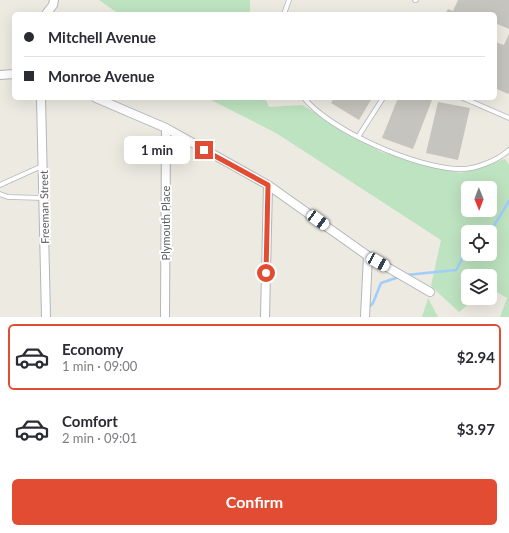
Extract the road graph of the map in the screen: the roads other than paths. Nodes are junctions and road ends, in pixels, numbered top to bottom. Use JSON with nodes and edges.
{"nodes":[{"id":1,"x":54,"y":0,"type":"edge"},
{"id":2,"x":289,"y":0,"type":"edge"},
{"id":3,"x":48,"y":12,"type":"edge"},
{"id":4,"x":285,"y":12,"type":"edge"},
{"id":5,"x":12,"y":74,"type":"edge"},
{"id":6,"x":0,"y":75,"type":"edge"},
{"id":7,"x":41,"y":100,"type":"edge"},
{"id":8,"x":101,"y":100,"type":"edge"},
{"id":9,"x":306,"y":100,"type":"edge"},
{"id":10,"x":381,"y":100,"type":"edge"},
{"id":11,"x":468,"y":100,"type":"edge"},
{"id":12,"x":509,"y":118,"type":"edge"},
{"id":13,"x":166,"y":128,"type":"junction"},
{"id":14,"x":358,"y":137,"type":"junction"},
{"id":15,"x":509,"y":150,"type":"edge"},
{"id":16,"x":43,"y":166,"type":"junction"},
{"id":17,"x":0,"y":185,"type":"edge"},
{"id":18,"x":268,"y":185,"type":"junction"},
{"id":19,"x":0,"y":194,"type":"edge"},
{"id":20,"x":44,"y":198,"type":"junction"},
{"id":21,"x":368,"y":256,"type":"junction"},
{"id":22,"x":430,"y":292,"type":"dead end"},
{"id":23,"x":46,"y":317,"type":"edge"},
{"id":24,"x":165,"y":317,"type":"edge"},
{"id":25,"x":265,"y":317,"type":"edge"},
{"id":26,"x":365,"y":317,"type":"edge"}],
"edges":[{"from":1,"to":3,"type":"street"},
{"from":2,"to":4,"type":"lane"},
{"from":5,"to":6,"type":"street"},
{"from":7,"to":16,"type":"street","name":"Freeman Street"},
{"from":8,"to":13,"type":"street"},
{"from":9,"to":14,"type":"lane"},
{"from":10,"to":14,"type":"lane"},
{"from":11,"to":12,"type":"lane"},
{"from":13,"to":18,"type":"street"},
{"from":13,"to":24,"type":"street","name":"Plymouth Place"},
{"from":14,"to":15,"type":"lane"},
{"from":16,"to":17,"type":"lane"},
{"from":16,"to":20,"type":"street","name":"Freeman Street"},
{"from":18,"to":21,"type":"street"},
{"from":18,"to":25,"type":"street"},
{"from":19,"to":20,"type":"lane"},
{"from":20,"to":23,"type":"street","name":"Freeman Street"},
{"from":21,"to":22,"type":"street"},
{"from":21,"to":26,"type":"street"}]}
